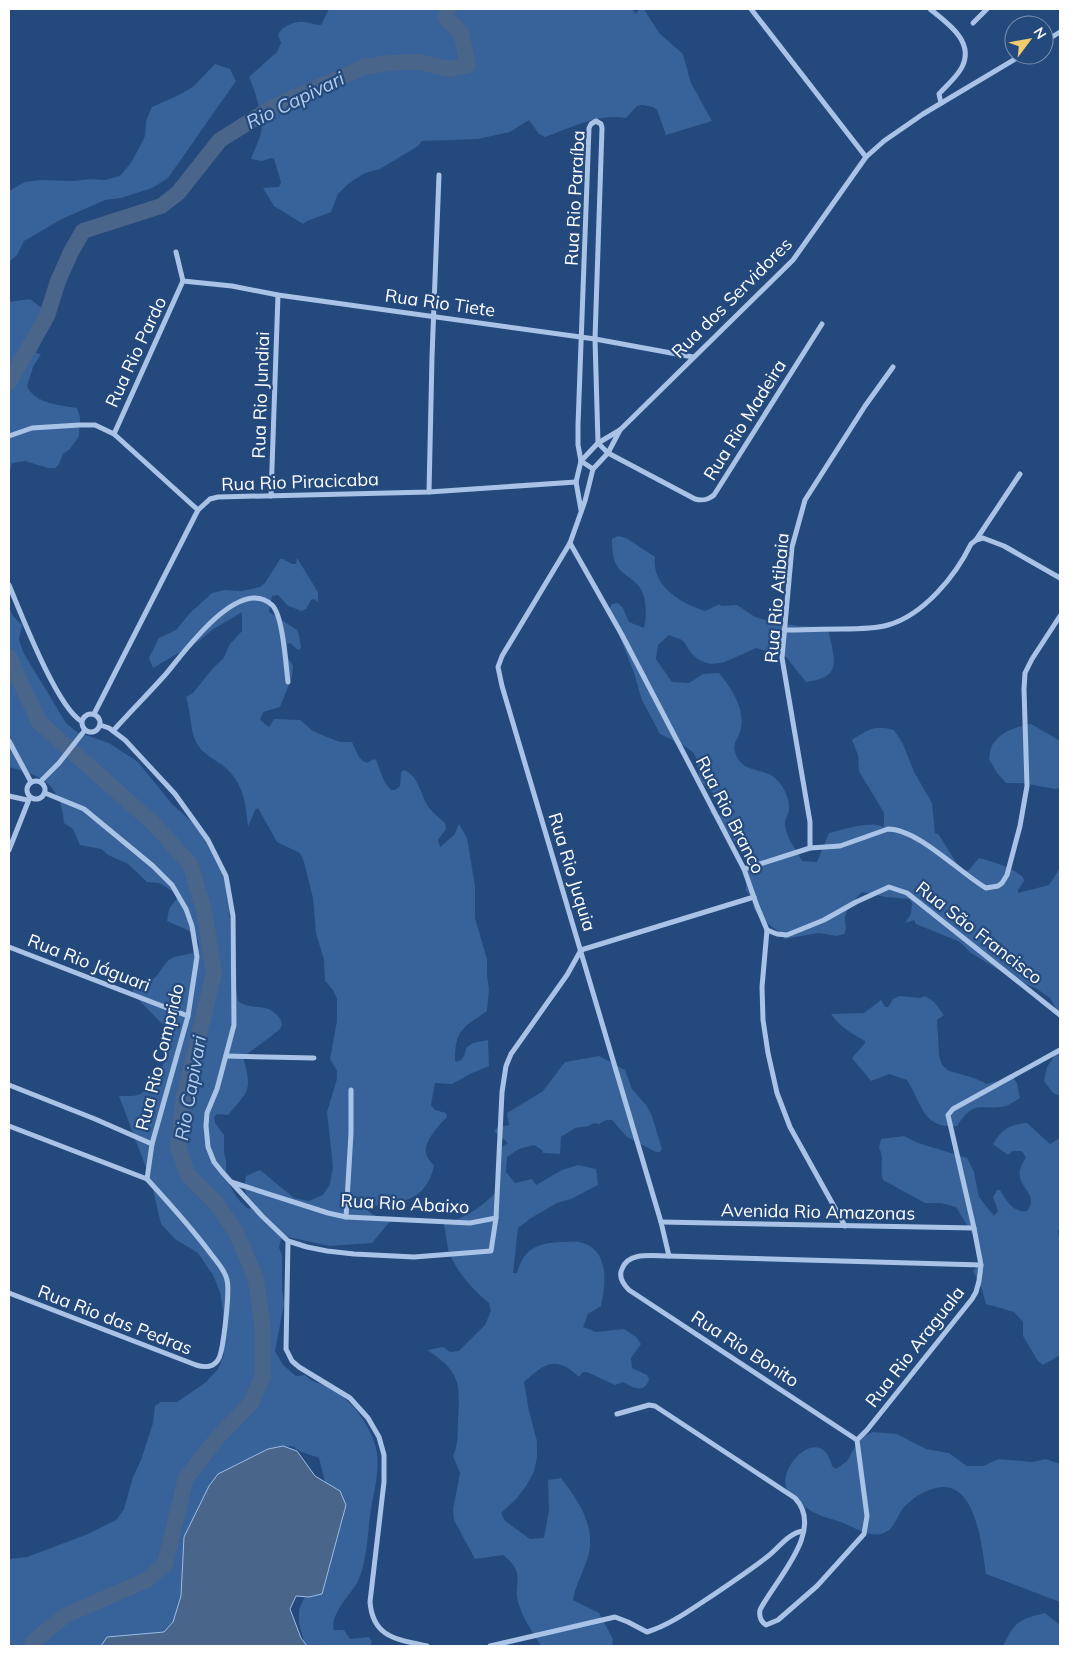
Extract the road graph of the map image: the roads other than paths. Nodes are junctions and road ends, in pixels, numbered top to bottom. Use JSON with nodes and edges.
{"nodes":[{"id":1,"x":751,"y":9,"type":"edge"},
{"id":2,"x":930,"y":9,"type":"edge"},
{"id":3,"x":987,"y":9,"type":"edge"},
{"id":4,"x":973,"y":22,"type":"dead end"},
{"id":5,"x":1005,"y":65,"type":"edge"},
{"id":6,"x":941,"y":103,"type":"junction"},
{"id":7,"x":866,"y":157,"type":"junction"},
{"id":8,"x":439,"y":175,"type":"dead end"},
{"id":9,"x":176,"y":252,"type":"dead end"},
{"id":10,"x":183,"y":281,"type":"junction"},
{"id":11,"x":278,"y":295,"type":"junction"},
{"id":12,"x":433,"y":316,"type":"junction"},
{"id":13,"x":822,"y":324,"type":"dead end"},
{"id":14,"x":582,"y":338,"type":"junction"},
{"id":15,"x":595,"y":339,"type":"junction"},
{"id":16,"x":693,"y":357,"type":"junction"},
{"id":17,"x":893,"y":367,"type":"dead end"},
{"id":18,"x":620,"y":430,"type":"junction"},
{"id":19,"x":114,"y":434,"type":"junction"},
{"id":20,"x":9,"y":436,"type":"edge"},
{"id":21,"x":598,"y":443,"type":"junction"},
{"id":22,"x":608,"y":453,"type":"junction"},
{"id":23,"x":581,"y":461,"type":"junction"},
{"id":24,"x":593,"y":469,"type":"junction"},
{"id":25,"x":1020,"y":474,"type":"dead end"},
{"id":26,"x":576,"y":482,"type":"junction"},
{"id":27,"x":429,"y":492,"type":"junction"},
{"id":28,"x":271,"y":496,"type":"junction"},
{"id":29,"x":198,"y":510,"type":"junction"},
{"id":30,"x":581,"y":510,"type":"junction"},
{"id":31,"x":976,"y":540,"type":"junction"},
{"id":32,"x":570,"y":543,"type":"junction"},
{"id":33,"x":1060,"y":578,"type":"edge"},
{"id":34,"x":9,"y":586,"type":"edge"},
{"id":35,"x":1060,"y":616,"type":"edge"},
{"id":36,"x":784,"y":630,"type":"junction"},
{"id":37,"x":288,"y":682,"type":"dead end"},
{"id":38,"x":94,"y":714,"type":"junction"},
{"id":39,"x":81,"y":721,"type":"junction"},
{"id":40,"x":100,"y":725,"type":"junction"},
{"id":41,"x":85,"y":730,"type":"junction"},
{"id":42,"x":113,"y":731,"type":"junction"},
{"id":43,"x":9,"y":740,"type":"edge"},
{"id":44,"x":41,"y":781,"type":"junction"},
{"id":45,"x":31,"y":782,"type":"junction"},
{"id":46,"x":45,"y":793,"type":"junction"},
{"id":47,"x":9,"y":796,"type":"edge"},
{"id":48,"x":29,"y":798,"type":"junction"},
{"id":49,"x":810,"y":848,"type":"junction"},
{"id":50,"x":9,"y":850,"type":"edge"},
{"id":51,"x":744,"y":869,"type":"junction"},
{"id":52,"x":754,"y":897,"type":"junction"},
{"id":53,"x":767,"y":930,"type":"junction"},
{"id":54,"x":9,"y":947,"type":"edge"},
{"id":55,"x":581,"y":950,"type":"junction"},
{"id":56,"x":1060,"y":1015,"type":"edge"},
{"id":57,"x":188,"y":1016,"type":"junction"},
{"id":58,"x":1060,"y":1050,"type":"edge"},
{"id":59,"x":226,"y":1056,"type":"junction"},
{"id":60,"x":314,"y":1058,"type":"dead end"},
{"id":61,"x":9,"y":1085,"type":"edge"},
{"id":62,"x":351,"y":1090,"type":"dead end"},
{"id":63,"x":9,"y":1126,"type":"edge"},
{"id":64,"x":152,"y":1144,"type":"junction"},
{"id":65,"x":147,"y":1179,"type":"junction"},
{"id":66,"x":229,"y":1182,"type":"junction"},
{"id":67,"x":346,"y":1217,"type":"junction"},
{"id":68,"x":496,"y":1218,"type":"junction"},
{"id":69,"x":661,"y":1222,"type":"junction"},
{"id":70,"x":846,"y":1226,"type":"junction"},
{"id":71,"x":974,"y":1228,"type":"junction"},
{"id":72,"x":288,"y":1241,"type":"junction"},
{"id":73,"x":669,"y":1256,"type":"junction"},
{"id":74,"x":981,"y":1265,"type":"junction"},
{"id":75,"x":9,"y":1293,"type":"edge"},
{"id":76,"x":617,"y":1414,"type":"dead end"},
{"id":77,"x":857,"y":1440,"type":"junction"},
{"id":78,"x":803,"y":1531,"type":"junction"},
{"id":79,"x":427,"y":1646,"type":"edge"},
{"id":80,"x":490,"y":1646,"type":"edge"}],
"edges":[{"from":1,"to":7,"type":"street"},
{"from":2,"to":6,"type":"street"},
{"from":3,"to":4,"type":"street"},
{"from":5,"to":6,"type":"street","name":"Rua dos Servidores"},
{"from":6,"to":7,"type":"street","name":"Rua dos Servidores"},
{"from":7,"to":16,"type":"street","name":"Rua dos Servidores"},
{"from":8,"to":12,"type":"street"},
{"from":9,"to":10,"type":"street"},
{"from":10,"to":11,"type":"street","name":"Rua Rio Tiete"},
{"from":10,"to":19,"type":"street","name":"Rua Rio Pardo"},
{"from":11,"to":12,"type":"street","name":"Rua Rio Tiete"},
{"from":11,"to":28,"type":"street","name":"Rua Rio Jundiai"},
{"from":12,"to":14,"type":"street","name":"Rua Rio Tiete"},
{"from":12,"to":27,"type":"street"},
{"from":13,"to":22,"type":"street","name":"Rua Rio Madeira"},
{"from":14,"to":15,"type":"street","name":"Rua Rio Tiete"},
{"from":14,"to":15,"type":"street","name":"Rua Rio Paraíba"},
{"from":14,"to":23,"type":"street","name":"Rua Rio Paraíba"},
{"from":15,"to":16,"type":"street","name":"Rua Rio Tiete"},
{"from":15,"to":21,"type":"street","name":"Rua Rio Paraíba"},
{"from":16,"to":18,"type":"street","name":"Rua dos Servidores"},
{"from":17,"to":36,"type":"street","name":"Rua Rio Atibaia"},
{"from":18,"to":21,"type":"street","name":"Rua dos Servidores"},
{"from":18,"to":22,"type":"street","name":"Rua dos Servidores"},
{"from":19,"to":20,"type":"street","name":"Rua Rio Pardo"},
{"from":19,"to":29,"type":"street","name":"Rua Rio Pardo"},
{"from":21,"to":22,"type":"street","name":"Rua Rio Madeira"},
{"from":21,"to":23,"type":"street","name":"Rua dos Servidores"},
{"from":22,"to":24,"type":"street","name":"Rua dos Servidores"},
{"from":23,"to":24,"type":"street"},
{"from":23,"to":26,"type":"street","name":"Rua Rio Paraíba"},
{"from":24,"to":30,"type":"street","name":"Rua Rio Juquia"},
{"from":25,"to":31,"type":"street"},
{"from":26,"to":27,"type":"street","name":"Rua Rio Piracicaba"},
{"from":26,"to":30,"type":"street","name":"Rua Rio Juquia"},
{"from":27,"to":28,"type":"street","name":"Rua Rio Piracicaba"},
{"from":28,"to":29,"type":"street","name":"Rua Rio Piracicaba"},
{"from":29,"to":38,"type":"street"},
{"from":30,"to":32,"type":"street","name":"Rua Rio Juquia"},
{"from":31,"to":33,"type":"street"},
{"from":31,"to":36,"type":"street"},
{"from":32,"to":51,"type":"street","name":"Rua Rio Branco"},
{"from":32,"to":55,"type":"street","name":"Rua Rio Juquia"},
{"from":34,"to":39,"type":"street"},
{"from":35,"to":49,"type":"street"},
{"from":36,"to":49,"type":"street","name":"Rua Rio Atibaia"},
{"from":37,"to":42,"type":"street"},
{"from":38,"to":39,"type":"street"},
{"from":38,"to":40,"type":"street"},
{"from":39,"to":41,"type":"street"},
{"from":40,"to":41,"type":"street"},
{"from":40,"to":42,"type":"street"},
{"from":41,"to":44,"type":"street"},
{"from":42,"to":59,"type":"street"},
{"from":43,"to":45,"type":"street"},
{"from":44,"to":45,"type":"street"},
{"from":44,"to":46,"type":"street"},
{"from":45,"to":48,"type":"street"},
{"from":46,"to":48,"type":"street"},
{"from":46,"to":57,"type":"street","name":"Rua Rio Comprido"},
{"from":47,"to":48,"type":"street"},
{"from":48,"to":50,"type":"street"},
{"from":49,"to":51,"type":"street"},
{"from":51,"to":52,"type":"street","name":"Rua Rio Branco"},
{"from":52,"to":53,"type":"street","name":"Rua Rio Branco"},
{"from":52,"to":55,"type":"street"},
{"from":53,"to":56,"type":"street","name":"Rua São Francisco"},
{"from":53,"to":70,"type":"street","name":"Rua Rio Branco"},
{"from":54,"to":57,"type":"street","name":"Rua Rio Jáguari"},
{"from":55,"to":68,"type":"street"},
{"from":55,"to":69,"type":"street","name":"Rua Rio Juquia"},
{"from":57,"to":64,"type":"street","name":"Rua Rio Comprido"},
{"from":58,"to":71,"type":"street"},
{"from":59,"to":60,"type":"street"},
{"from":59,"to":66,"type":"street"},
{"from":61,"to":64,"type":"street"},
{"from":62,"to":67,"type":"street"},
{"from":63,"to":65,"type":"street"},
{"from":64,"to":65,"type":"street","name":"Rua Rio Comprido"},
{"from":65,"to":75,"type":"street","name":"Rua Rio das Pedras"},
{"from":66,"to":67,"type":"street","name":"Rua Rio Abaixo"},
{"from":66,"to":72,"type":"street"},
{"from":67,"to":68,"type":"street","name":"Rua Rio Abaixo"},
{"from":68,"to":72,"type":"street"},
{"from":69,"to":70,"type":"street","name":"Avenida Rio Amazonas"},
{"from":69,"to":73,"type":"street","name":"Rua Rio Juquia"},
{"from":70,"to":71,"type":"street","name":"Avenida Rio Amazonas"},
{"from":71,"to":74,"type":"street"},
{"from":72,"to":79,"type":"street"},
{"from":73,"to":74,"type":"street"},
{"from":73,"to":77,"type":"street","name":"Rua Rio Bonito"},
{"from":74,"to":77,"type":"street","name":"Rua Rio Araguala"},
{"from":76,"to":78,"type":"street"},
{"from":77,"to":78,"type":"street"},
{"from":78,"to":80,"type":"street"}]}
